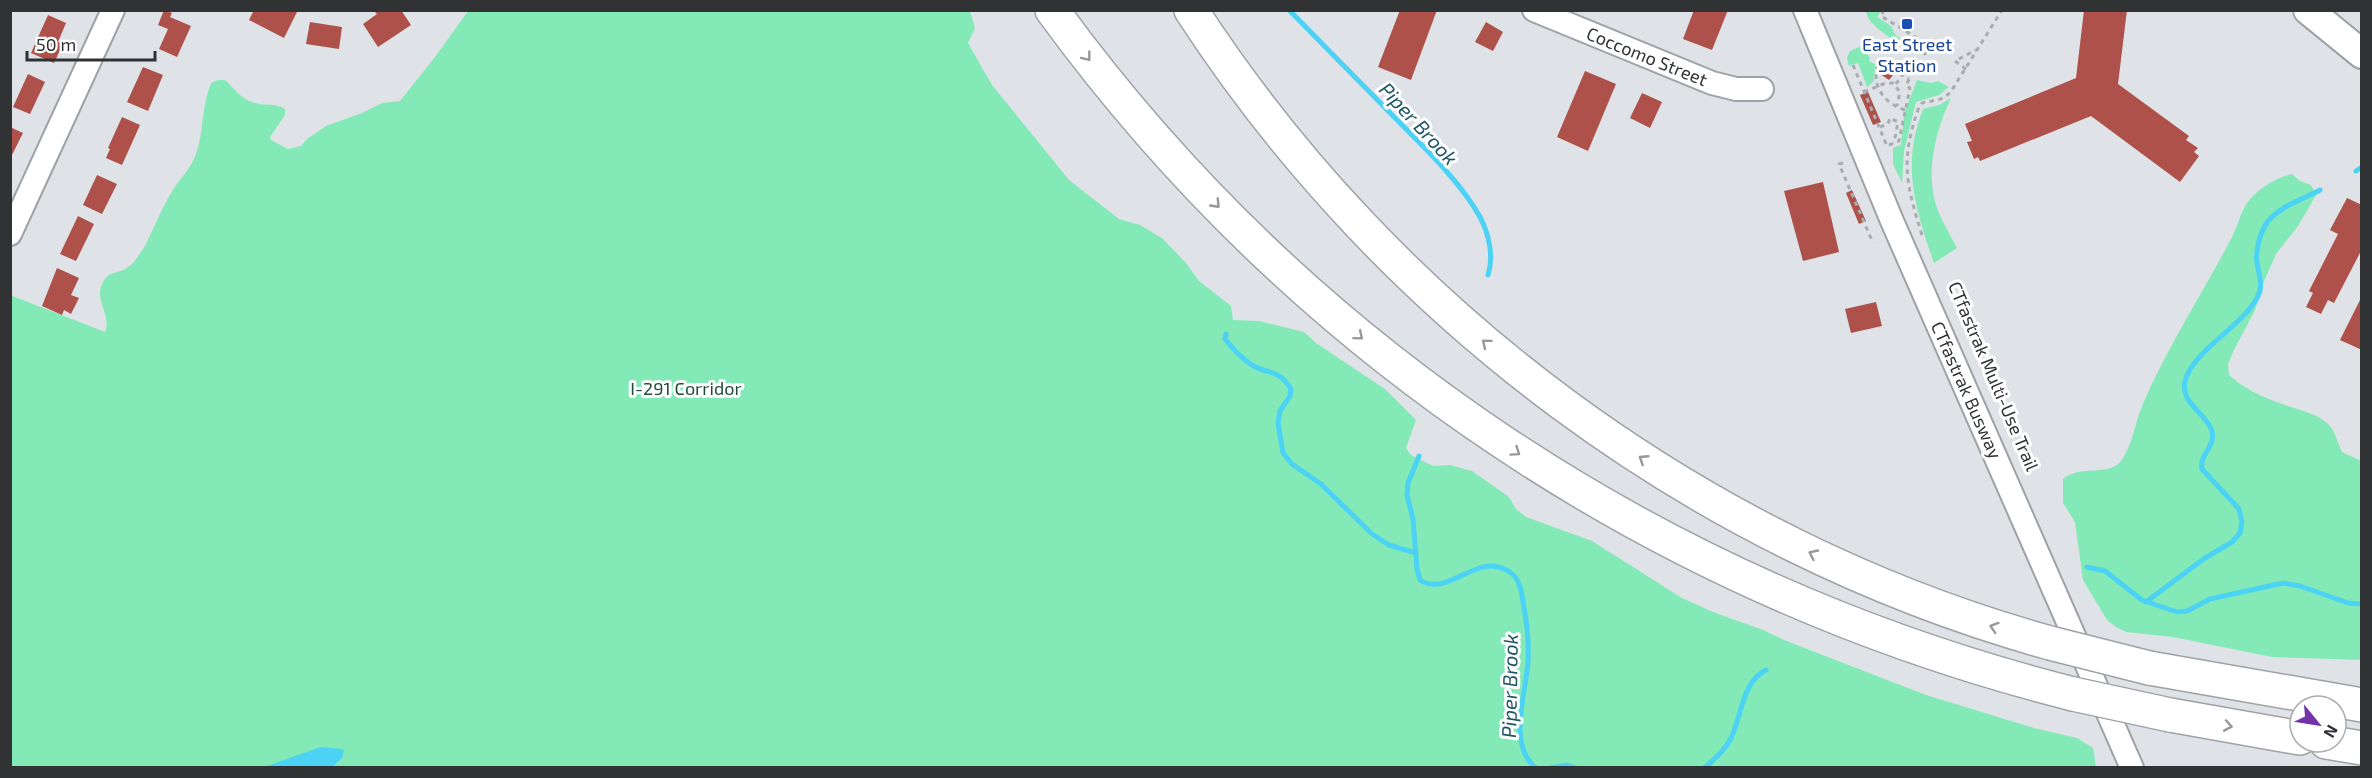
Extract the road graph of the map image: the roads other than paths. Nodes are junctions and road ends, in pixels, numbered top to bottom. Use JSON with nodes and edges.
{"nodes":[{"id":1,"x":113,"y":10,"type":"edge"},
{"id":2,"x":1052,"y":10,"type":"edge"},
{"id":3,"x":1191,"y":10,"type":"edge"},
{"id":4,"x":1534,"y":10,"type":"edge"},
{"id":5,"x":1805,"y":10,"type":"edge"},
{"id":6,"x":2308,"y":10,"type":"edge"},
{"id":7,"x":2361,"y":54,"type":"edge"},
{"id":8,"x":1762,"y":89,"type":"dead end"},
{"id":9,"x":10,"y":234,"type":"edge"},
{"id":10,"x":2213,"y":680,"type":"junction"},
{"id":11,"x":2361,"y":688,"type":"edge"},
{"id":12,"x":2361,"y":705,"type":"edge"},
{"id":13,"x":2288,"y":736,"type":"edge"},
{"id":14,"x":2132,"y":768,"type":"edge"}],
"edges":[{"from":1,"to":9,"type":"street"},
{"from":2,"to":13,"type":"highway","one_way":true,"bridge":true},
{"from":10,"to":3,"type":"highway","one_way":true,"bridge":true},
{"from":4,"to":8,"type":"street","name":"Coccomo Street"},
{"from":5,"to":14,"type":"street","name":"CTfastrak Busway"},
{"from":6,"to":7,"type":"main road"},
{"from":10,"to":11,"type":"highway"},
{"from":10,"to":12,"type":"highway"}]}
